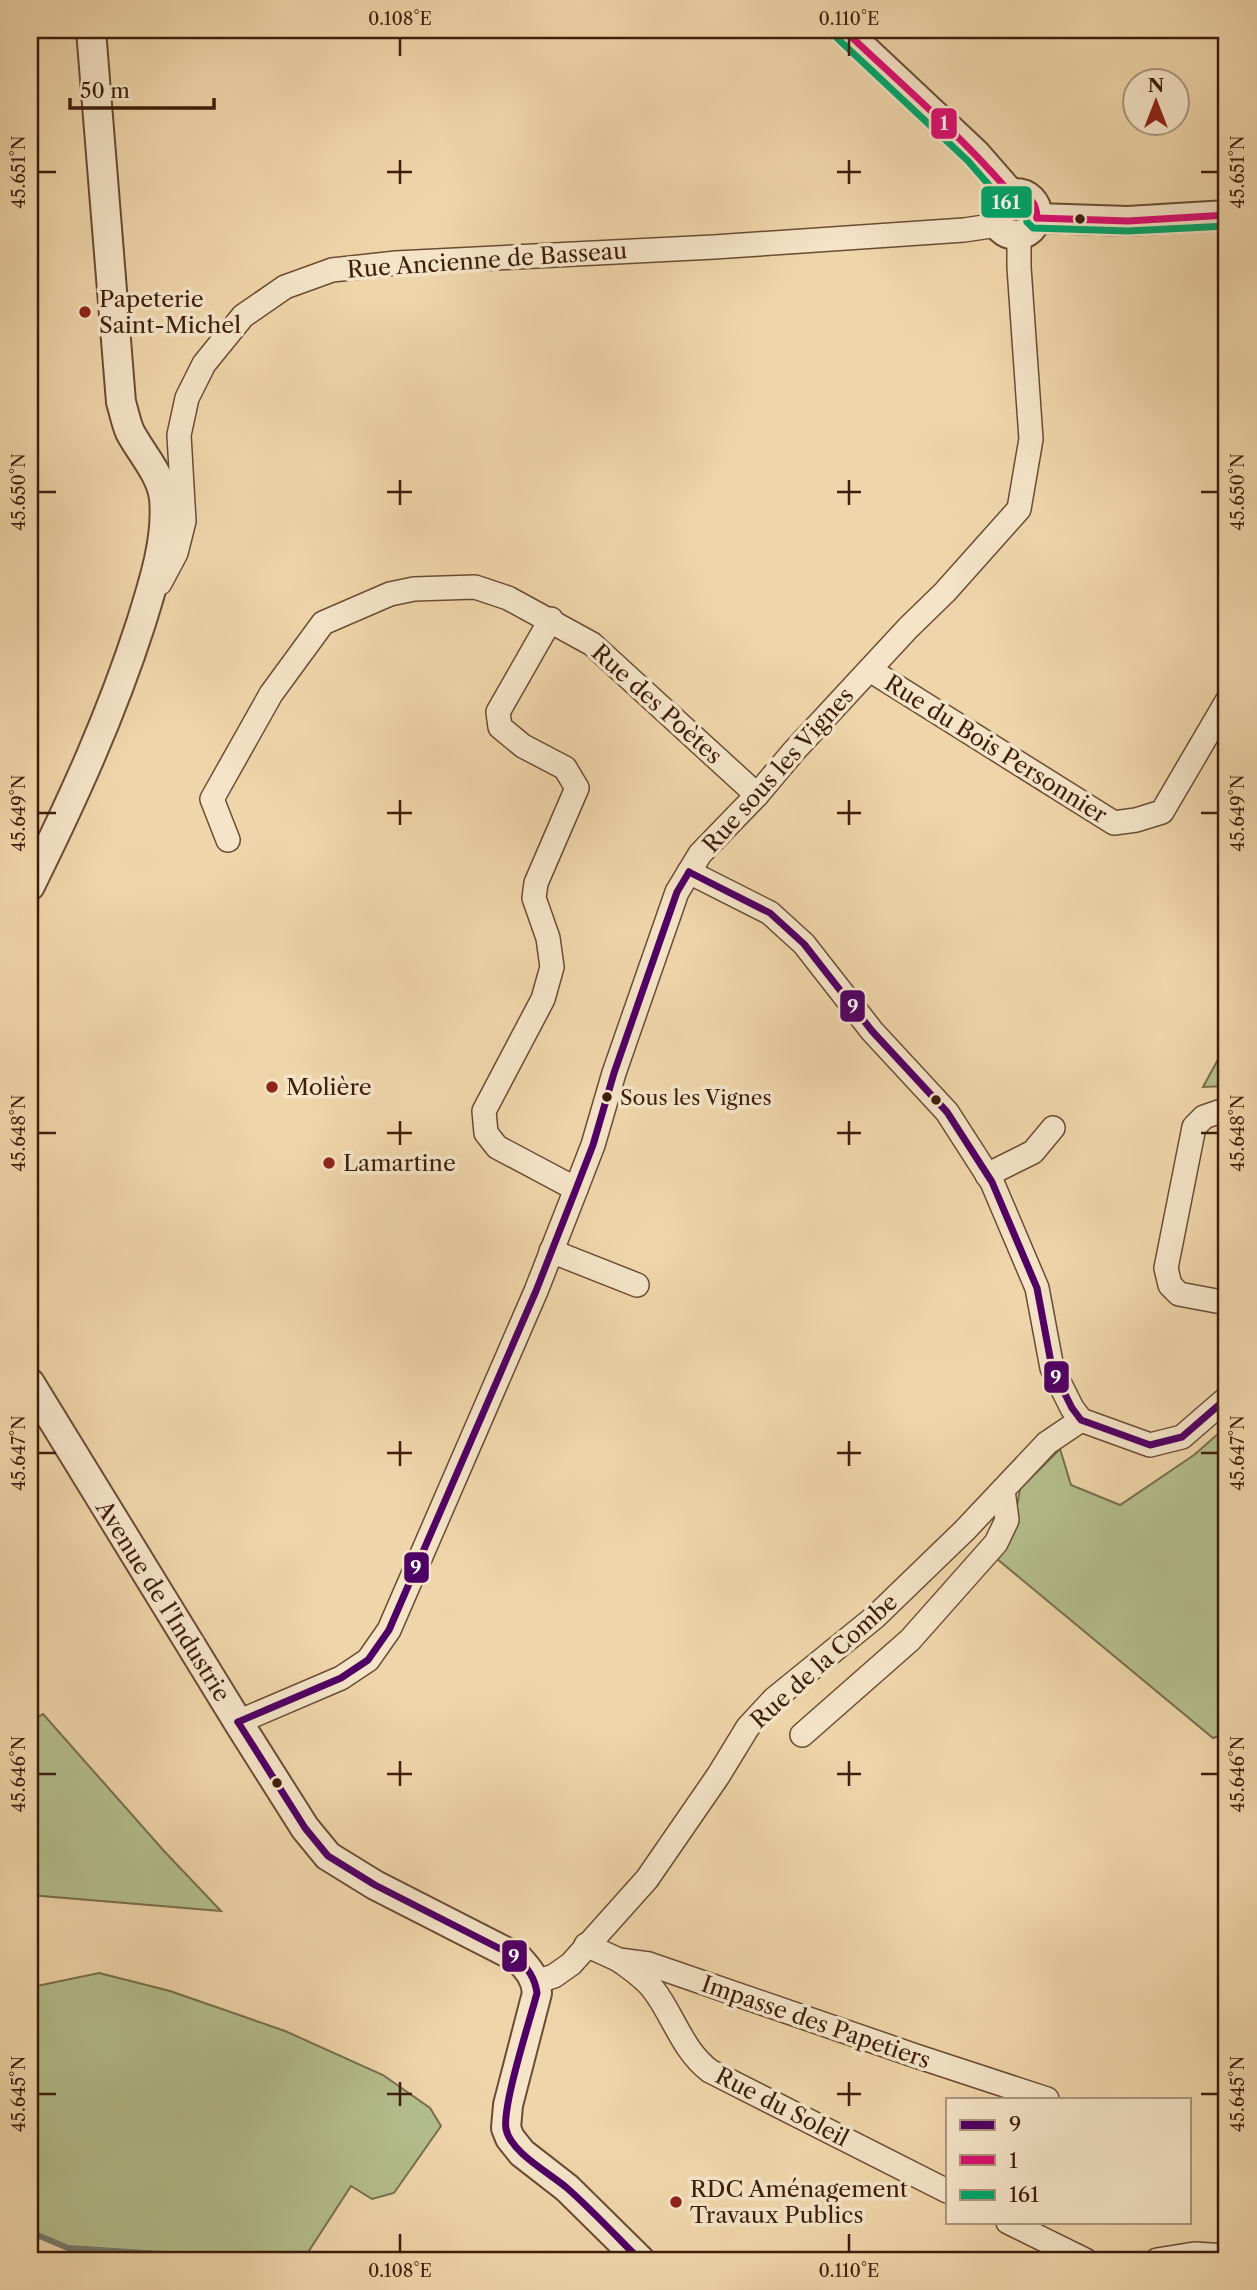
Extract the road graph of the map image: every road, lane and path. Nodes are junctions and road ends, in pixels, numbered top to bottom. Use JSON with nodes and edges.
{"nodes":[{"id":1,"x":91,"y":30,"type":"edge"},
{"id":2,"x":844,"y":30,"type":"edge"},
{"id":3,"x":1227,"y":215,"type":"edge"},
{"id":4,"x":1018,"y":227,"type":"junction"},
{"id":5,"x":154,"y":583,"type":"junction"},
{"id":6,"x":551,"y":620,"type":"junction"},
{"id":7,"x":870,"y":670,"type":"junction"},
{"id":8,"x":1227,"y":701,"type":"edge"},
{"id":9,"x":757,"y":795,"type":"junction"},
{"id":10,"x":228,"y":840,"type":"dead end"},
{"id":11,"x":689,"y":872,"type":"junction"},
{"id":12,"x":30,"y":886,"type":"edge"},
{"id":13,"x":1227,"y":1109,"type":"edge"},
{"id":14,"x":1053,"y":1129,"type":"dead end"},
{"id":15,"x":986,"y":1175,"type":"junction"},
{"id":16,"x":576,"y":1189,"type":"junction"},
{"id":17,"x":551,"y":1251,"type":"junction"},
{"id":18,"x":637,"y":1285,"type":"dead end"},
{"id":19,"x":1227,"y":1303,"type":"edge"},
{"id":20,"x":30,"y":1383,"type":"edge"},
{"id":21,"x":1227,"y":1398,"type":"edge"},
{"id":22,"x":1081,"y":1420,"type":"junction"},
{"id":23,"x":1003,"y":1489,"type":"junction"},
{"id":24,"x":238,"y":1722,"type":"junction"},
{"id":25,"x":802,"y":1735,"type":"dead end"},
{"id":26,"x":586,"y":1945,"type":"junction"},
{"id":27,"x":619,"y":1960,"type":"junction"},
{"id":28,"x":536,"y":1983,"type":"junction"},
{"id":29,"x":1044,"y":2098,"type":"edge"},
{"id":30,"x":946,"y":2189,"type":"edge"},
{"id":31,"x":1012,"y":2224,"type":"edge"},
{"id":32,"x":1227,"y":2256,"type":"edge"},
{"id":33,"x":1161,"y":2259,"type":"edge"},
{"id":34,"x":640,"y":2260,"type":"edge"},
{"id":35,"x":1085,"y":2260,"type":"edge"}],
"edges":[{"from":1,"to":5,"type":"street"},
{"from":2,"to":4,"type":"street"},
{"from":3,"to":4,"type":"street"},
{"from":4,"to":5,"type":"street","name":"Rue Ancienne de Basseau"},
{"from":4,"to":7,"type":"street","name":"Rue sous les Vignes"},
{"from":5,"to":12,"type":"street"},
{"from":6,"to":9,"type":"street","name":"Rue des Poètes"},
{"from":6,"to":10,"type":"street","name":"Rue des Poètes"},
{"from":6,"to":16,"type":"street"},
{"from":7,"to":8,"type":"street","name":"Rue du Bois Personnier"},
{"from":7,"to":9,"type":"street","name":"Rue sous les Vignes"},
{"from":9,"to":11,"type":"street","name":"Rue sous les Vignes"},
{"from":11,"to":15,"type":"street"},
{"from":11,"to":16,"type":"street","name":"Rue sous les Vignes"},
{"from":13,"to":19,"type":"street"},
{"from":14,"to":15,"type":"street"},
{"from":15,"to":22,"type":"street"},
{"from":16,"to":17,"type":"street","name":"Rue sous les Vignes"},
{"from":17,"to":18,"type":"street"},
{"from":17,"to":24,"type":"street","name":"Rue sous les Vignes"},
{"from":20,"to":24,"type":"street","name":"Avenue de l'Industrie"},
{"from":21,"to":22,"type":"street"},
{"from":22,"to":23,"type":"street","name":"Rue de la Combe"},
{"from":23,"to":25,"type":"street"},
{"from":23,"to":26,"type":"street","name":"Rue de la Combe"},
{"from":24,"to":28,"type":"street","name":"Avenue de l'Industrie"},
{"from":26,"to":27,"type":"street","name":"Impasse des Papetiers"},
{"from":26,"to":28,"type":"street","name":"Rue de la Combe"},
{"from":27,"to":29,"type":"street","name":"Impasse des Papetiers"},
{"from":27,"to":30,"type":"street","name":"Rue du Soleil"},
{"from":28,"to":34,"type":"street"},
{"from":31,"to":35,"type":"street"},
{"from":32,"to":33,"type":"street"}]}
